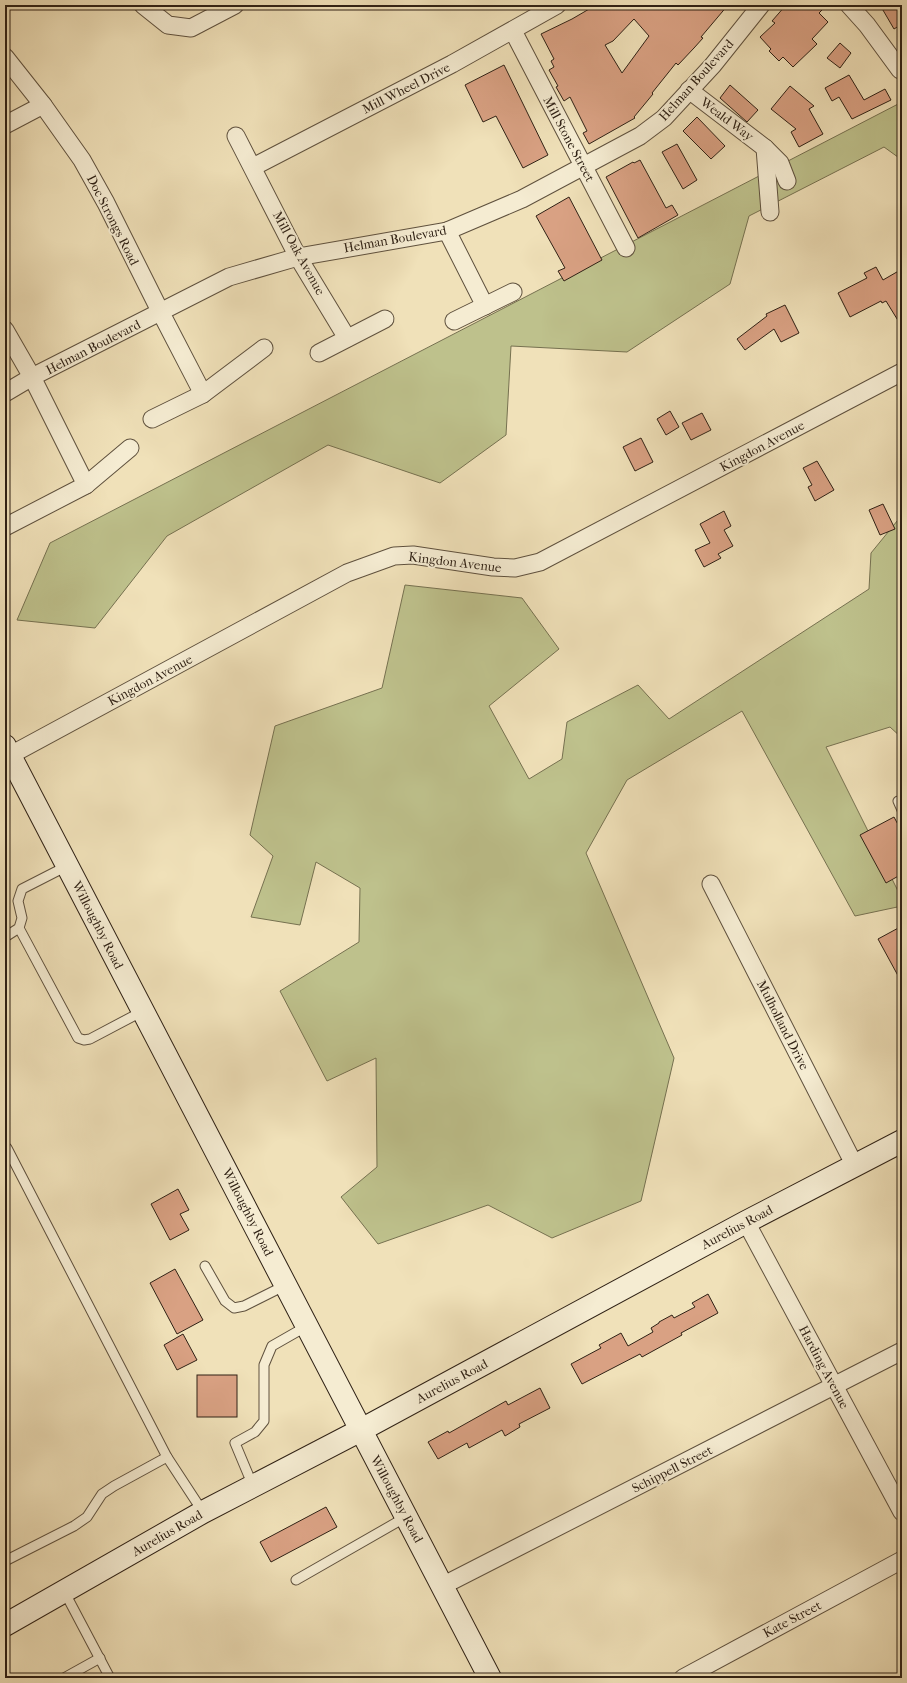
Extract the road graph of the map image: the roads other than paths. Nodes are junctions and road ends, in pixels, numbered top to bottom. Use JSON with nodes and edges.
{"nodes":[{"id":1,"x":143,"y":5,"type":"edge"},
{"id":2,"x":235,"y":5,"type":"edge"},
{"id":3,"x":557,"y":5,"type":"edge"},
{"id":4,"x":761,"y":5,"type":"edge"},
{"id":5,"x":849,"y":5,"type":"edge"},
{"id":6,"x":513,"y":31,"type":"junction"},
{"id":7,"x":5,"y":57,"type":"edge"},
{"id":8,"x":900,"y":70,"type":"dead end"},
{"id":9,"x":689,"y":90,"type":"junction"},
{"id":10,"x":43,"y":105,"type":"junction"},
{"id":11,"x":5,"y":125,"type":"edge"},
{"id":12,"x":236,"y":136,"type":"dead end"},
{"id":13,"x":765,"y":148,"type":"junction"},
{"id":14,"x":253,"y":167,"type":"junction"},
{"id":15,"x":584,"y":167,"type":"junction"},
{"id":16,"x":787,"y":181,"type":"dead end"},
{"id":17,"x":770,"y":212,"type":"dead end"},
{"id":18,"x":447,"y":231,"type":"junction"},
{"id":19,"x":626,"y":248,"type":"dead end"},
{"id":20,"x":298,"y":257,"type":"junction"},
{"id":21,"x":513,"y":292,"type":"dead end"},
{"id":22,"x":486,"y":306,"type":"junction"},
{"id":23,"x":160,"y":313,"type":"junction"},
{"id":24,"x":385,"y":319,"type":"dead end"},
{"id":25,"x":454,"y":322,"type":"dead end"},
{"id":26,"x":5,"y":330,"type":"edge"},
{"id":27,"x":347,"y":338,"type":"junction"},
{"id":28,"x":264,"y":348,"type":"dead end"},
{"id":29,"x":319,"y":353,"type":"dead end"},
{"id":30,"x":902,"y":372,"type":"edge"},
{"id":31,"x":32,"y":377,"type":"junction"},
{"id":32,"x":5,"y":393,"type":"edge"},
{"id":33,"x":203,"y":394,"type":"junction"},
{"id":34,"x":152,"y":419,"type":"dead end"},
{"id":35,"x":130,"y":448,"type":"dead end"},
{"id":36,"x":86,"y":485,"type":"junction"},
{"id":37,"x":5,"y":527,"type":"edge"},
{"id":38,"x":7,"y":753,"type":"edge"},
{"id":39,"x":67,"y":866,"type":"junction"},
{"id":40,"x":711,"y":884,"type":"dead end"},
{"id":41,"x":19,"y":928,"type":"junction"},
{"id":42,"x":5,"y":937,"type":"edge"},
{"id":43,"x":143,"y":1011,"type":"junction"},
{"id":44,"x":902,"y":1140,"type":"edge"},
{"id":45,"x":5,"y":1148,"type":"edge"},
{"id":46,"x":855,"y":1166,"type":"junction"},
{"id":47,"x":746,"y":1222,"type":"junction"},
{"id":48,"x":205,"y":1266,"type":"dead end"},
{"id":49,"x":286,"y":1285,"type":"junction"},
{"id":50,"x":307,"y":1326,"type":"junction"},
{"id":51,"x":902,"y":1351,"type":"edge"},
{"id":52,"x":835,"y":1386,"type":"junction"},
{"id":53,"x":361,"y":1430,"type":"junction"},
{"id":54,"x":167,"y":1457,"type":"junction"},
{"id":55,"x":253,"y":1486,"type":"junction"},
{"id":56,"x":203,"y":1512,"type":"junction"},
{"id":57,"x":902,"y":1512,"type":"edge"},
{"id":58,"x":406,"y":1517,"type":"junction"},
{"id":59,"x":902,"y":1560,"type":"edge"},
{"id":60,"x":5,"y":1561,"type":"edge"},
{"id":61,"x":296,"y":1580,"type":"dead end"},
{"id":62,"x":442,"y":1586,"type":"junction"},
{"id":63,"x":64,"y":1591,"type":"junction"},
{"id":64,"x":5,"y":1625,"type":"edge"},
{"id":65,"x":100,"y":1658,"type":"junction"},
{"id":66,"x":66,"y":1678,"type":"edge"},
{"id":67,"x":110,"y":1678,"type":"edge"},
{"id":68,"x":490,"y":1678,"type":"edge"},
{"id":69,"x":683,"y":1678,"type":"edge"}],
"edges":[{"from":1,"to":2,"type":"street"},
{"from":3,"to":6,"type":"street","name":"Mill Wheel Drive"},
{"from":4,"to":9,"type":"street","name":"Helman Boulevard"},
{"from":5,"to":8,"type":"street"},
{"from":6,"to":14,"type":"street","name":"Mill Wheel Drive"},
{"from":6,"to":15,"type":"street","name":"Mill Stone Street"},
{"from":7,"to":10,"type":"street","name":"Doc Strongs Road"},
{"from":9,"to":13,"type":"street","name":"Weald Way"},
{"from":9,"to":15,"type":"street","name":"Helman Boulevard"},
{"from":10,"to":11,"type":"street"},
{"from":10,"to":23,"type":"street","name":"Doc Strongs Road"},
{"from":12,"to":14,"type":"street","name":"Mill Oak Avenue"},
{"from":13,"to":16,"type":"street","name":"Weald Way"},
{"from":13,"to":17,"type":"street","name":"Weald Way"},
{"from":14,"to":20,"type":"street","name":"Mill Oak Avenue"},
{"from":15,"to":18,"type":"street","name":"Helman Boulevard"},
{"from":15,"to":19,"type":"street","name":"Mill Stone Street"},
{"from":18,"to":20,"type":"street","name":"Helman Boulevard"},
{"from":18,"to":22,"type":"street"},
{"from":20,"to":23,"type":"street","name":"Helman Boulevard"},
{"from":20,"to":27,"type":"street","name":"Mill Oak Avenue"},
{"from":21,"to":22,"type":"street"},
{"from":22,"to":25,"type":"street"},
{"from":23,"to":31,"type":"street","name":"Helman Boulevard"},
{"from":23,"to":33,"type":"street","name":"Doc Strongs Road"},
{"from":24,"to":27,"type":"street"},
{"from":26,"to":31,"type":"street"},
{"from":27,"to":29,"type":"street"},
{"from":28,"to":33,"type":"street"},
{"from":30,"to":38,"type":"street","name":"Kingdon Avenue"},
{"from":31,"to":32,"type":"street","name":"Helman Boulevard"},
{"from":31,"to":36,"type":"street"},
{"from":33,"to":34,"type":"street"},
{"from":35,"to":36,"type":"street"},
{"from":36,"to":37,"type":"street"},
{"from":38,"to":39,"type":"street","name":"Willoughby Road"},
{"from":39,"to":41,"type":"lane"},
{"from":39,"to":43,"type":"street","name":"Willoughby Road"},
{"from":40,"to":46,"type":"street","name":"Mulholland Drive"},
{"from":41,"to":42,"type":"lane"},
{"from":41,"to":43,"type":"lane"},
{"from":43,"to":49,"type":"street","name":"Willoughby Road"},
{"from":44,"to":46,"type":"street","name":"Aurelius Road"},
{"from":45,"to":54,"type":"lane"},
{"from":46,"to":47,"type":"street","name":"Aurelius Road"},
{"from":47,"to":52,"type":"street","name":"Harding Avenue"},
{"from":47,"to":53,"type":"street","name":"Aurelius Road"},
{"from":48,"to":49,"type":"lane"},
{"from":49,"to":50,"type":"street","name":"Willoughby Road"},
{"from":50,"to":53,"type":"street","name":"Willoughby Road"},
{"from":50,"to":55,"type":"lane"},
{"from":51,"to":52,"type":"street","name":"Schippell Street"},
{"from":52,"to":57,"type":"street","name":"Harding Avenue"},
{"from":52,"to":62,"type":"street","name":"Schippell Street"},
{"from":53,"to":55,"type":"street","name":"Aurelius Road"},
{"from":53,"to":58,"type":"street","name":"Willoughby Road"},
{"from":54,"to":56,"type":"lane"},
{"from":54,"to":60,"type":"lane"},
{"from":55,"to":56,"type":"street","name":"Aurelius Road"},
{"from":56,"to":63,"type":"street","name":"Aurelius Road"},
{"from":58,"to":61,"type":"lane"},
{"from":58,"to":62,"type":"street","name":"Willoughby Road"},
{"from":59,"to":69,"type":"street","name":"Kate Street"},
{"from":62,"to":68,"type":"street","name":"Willoughby Road"},
{"from":63,"to":64,"type":"street","name":"Aurelius Road"},
{"from":63,"to":65,"type":"lane"},
{"from":65,"to":66,"type":"lane"},
{"from":65,"to":67,"type":"lane"}]}
